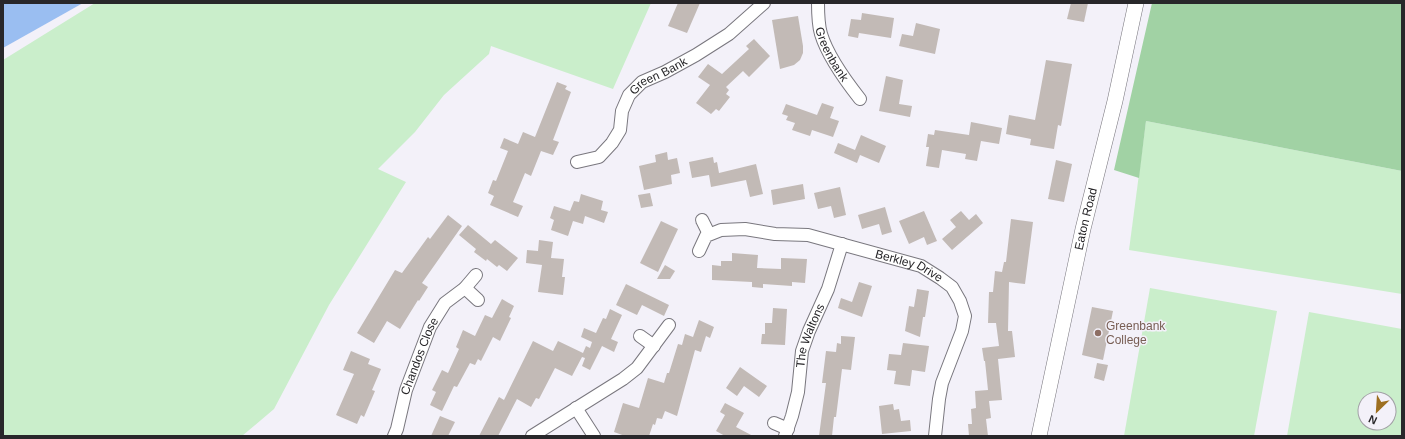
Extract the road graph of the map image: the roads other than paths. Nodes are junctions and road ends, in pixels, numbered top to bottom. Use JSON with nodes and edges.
{"nodes":[{"id":1,"x":764,"y":3,"type":"edge"},
{"id":2,"x":818,"y":3,"type":"edge"},
{"id":3,"x":1136,"y":3,"type":"edge"},
{"id":4,"x":860,"y":99,"type":"dead end"},
{"id":5,"x":577,"y":162,"type":"dead end"},
{"id":6,"x":702,"y":220,"type":"dead end"},
{"id":7,"x":709,"y":234,"type":"junction"},
{"id":8,"x":842,"y":244,"type":"junction"},
{"id":9,"x":699,"y":251,"type":"dead end"},
{"id":10,"x":476,"y":275,"type":"dead end"},
{"id":11,"x":465,"y":288,"type":"junction"},
{"id":12,"x":478,"y":300,"type":"dead end"},
{"id":13,"x":669,"y":325,"type":"dead end"},
{"id":14,"x":640,"y":336,"type":"dead end"},
{"id":15,"x":654,"y":346,"type":"junction"},
{"id":16,"x":576,"y":408,"type":"junction"},
{"id":17,"x":774,"y":424,"type":"dead end"},
{"id":18,"x":786,"y":433,"type":"edge"},
{"id":19,"x":394,"y":436,"type":"edge"},
{"id":20,"x":532,"y":436,"type":"edge"},
{"id":21,"x":594,"y":436,"type":"edge"},
{"id":22,"x":935,"y":436,"type":"edge"},
{"id":23,"x":1039,"y":436,"type":"edge"}],
"edges":[{"from":1,"to":5,"type":"street","name":"Green Bank"},
{"from":2,"to":4,"type":"street","name":"Greenbank"},
{"from":3,"to":23,"type":"street","name":"Eaton Road"},
{"from":6,"to":7,"type":"street"},
{"from":7,"to":8,"type":"street","name":"Berkley Drive"},
{"from":7,"to":9,"type":"street"},
{"from":8,"to":18,"type":"street","name":"The Waltons"},
{"from":8,"to":22,"type":"street","name":"Berkley Drive"},
{"from":10,"to":11,"type":"street","name":"Chandos Close"},
{"from":11,"to":12,"type":"street"},
{"from":11,"to":19,"type":"street","name":"Chandos Close"},
{"from":13,"to":15,"type":"street"},
{"from":14,"to":15,"type":"street"},
{"from":15,"to":16,"type":"street"},
{"from":16,"to":20,"type":"street"},
{"from":16,"to":21,"type":"street"},
{"from":17,"to":18,"type":"street","name":"The Waltons"}]}
